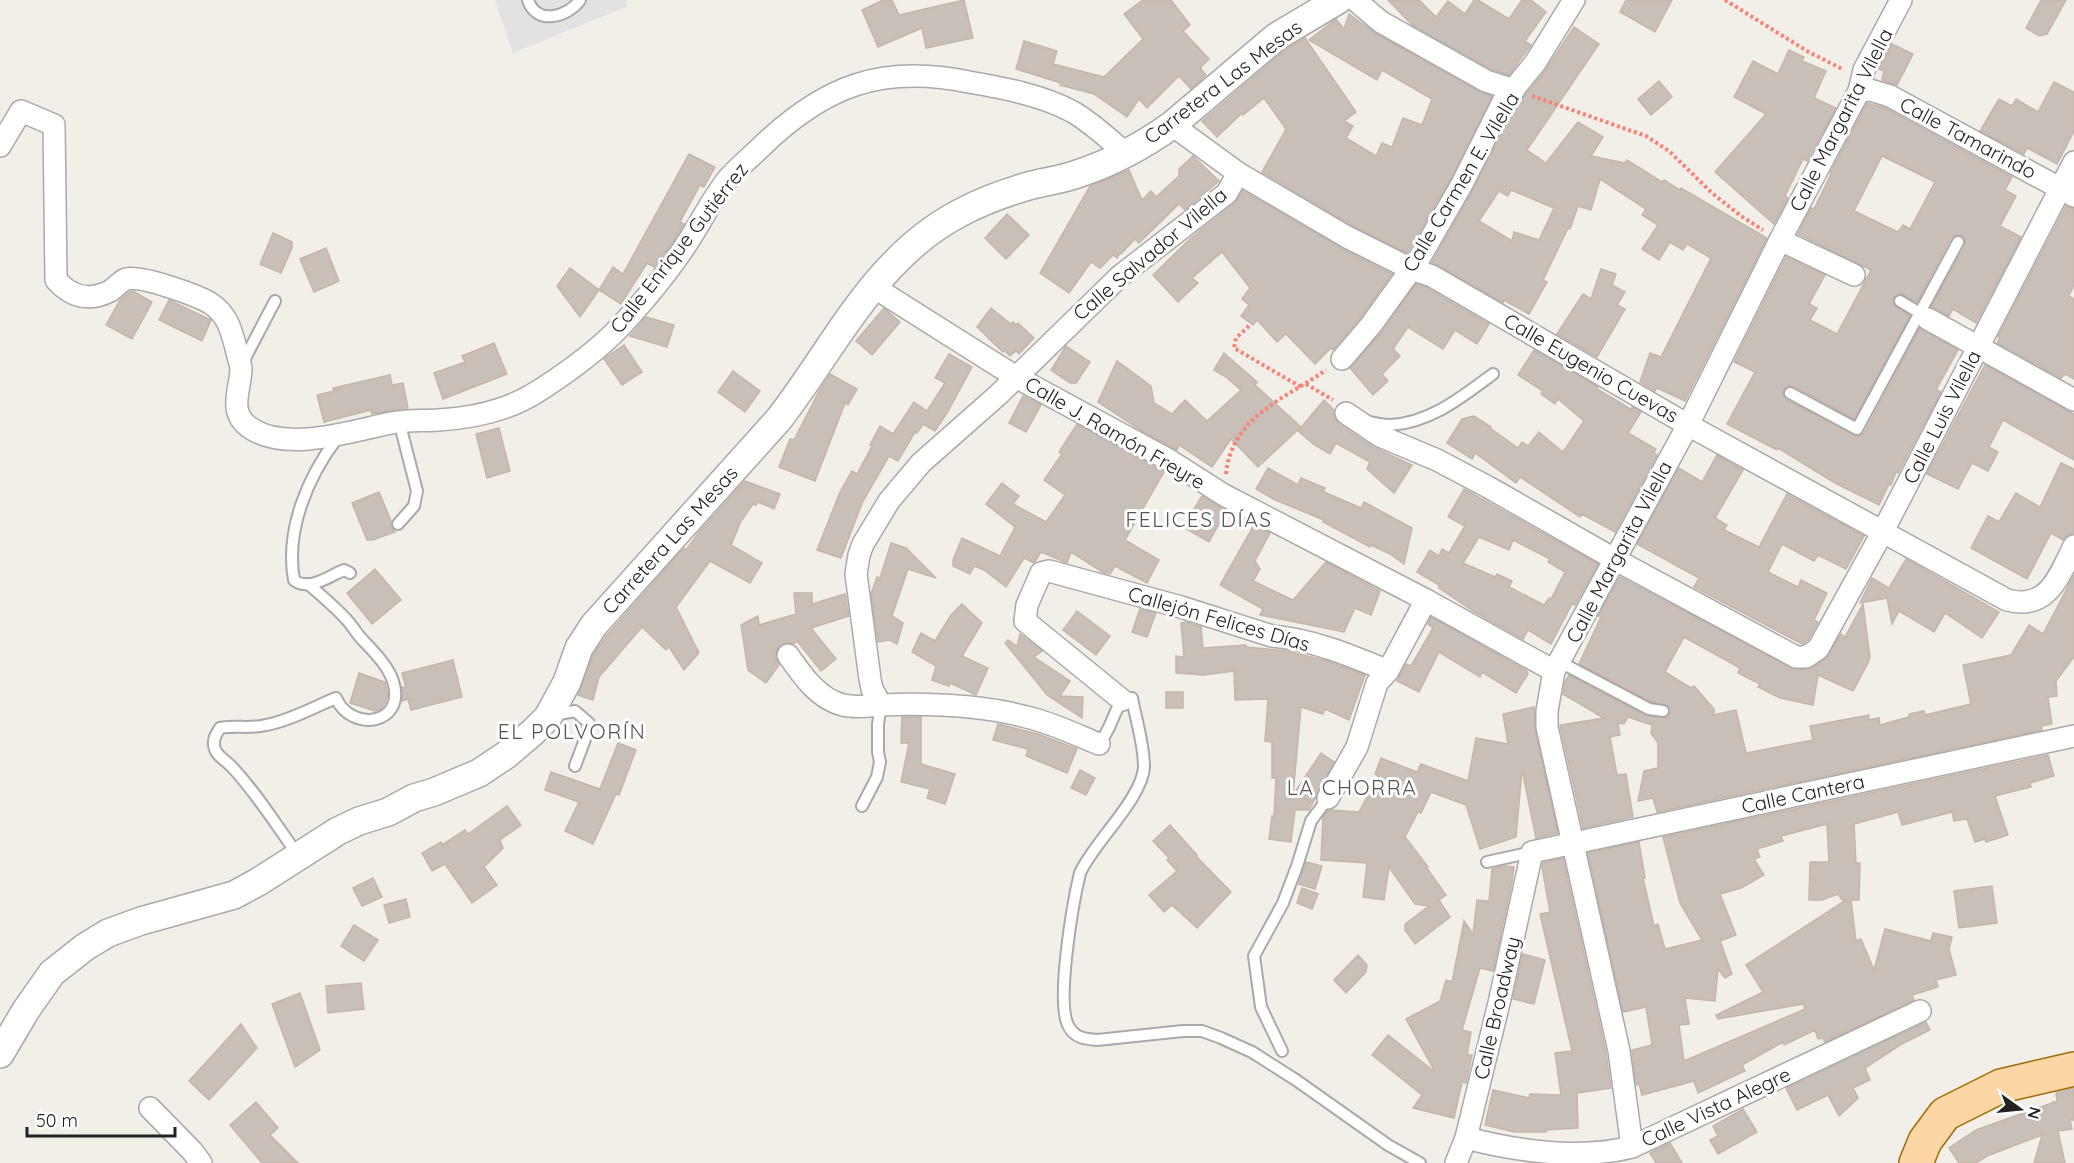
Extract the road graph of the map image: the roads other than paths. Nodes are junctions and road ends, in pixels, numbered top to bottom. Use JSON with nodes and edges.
{"nodes":[{"id":1,"x":528,"y":0,"type":"edge"},
{"id":2,"x":580,"y":0,"type":"edge"},
{"id":3,"x":1338,"y":0,"type":"edge"},
{"id":4,"x":1355,"y":0,"type":"edge"},
{"id":5,"x":1574,"y":0,"type":"edge"},
{"id":6,"x":1901,"y":0,"type":"edge"},
{"id":7,"x":1860,"y":86,"type":"junction"},
{"id":8,"x":1514,"y":90,"type":"junction"},
{"id":9,"x":1173,"y":125,"type":"junction"},
{"id":10,"x":0,"y":146,"type":"edge"},
{"id":11,"x":1126,"y":154,"type":"junction"},
{"id":12,"x":2074,"y":162,"type":"edge"},
{"id":13,"x":1238,"y":173,"type":"junction"},
{"id":14,"x":2067,"y":192,"type":"edge"},
{"id":15,"x":1780,"y":240,"type":"junction"},
{"id":16,"x":1958,"y":242,"type":"dead end"},
{"id":17,"x":1411,"y":269,"type":"junction"},
{"id":18,"x":1854,"y":275,"type":"dead end"},
{"id":19,"x":872,"y":286,"type":"junction"},
{"id":20,"x":275,"y":301,"type":"dead end"},
{"id":21,"x":1900,"y":302,"type":"dead end"},
{"id":22,"x":1924,"y":316,"type":"junction"},
{"id":23,"x":1977,"y":348,"type":"junction"},
{"id":24,"x":1342,"y":359,"type":"road end"},
{"id":25,"x":241,"y":368,"type":"junction"},
{"id":26,"x":1493,"y":374,"type":"dead end"},
{"id":27,"x":1016,"y":377,"type":"junction"},
{"id":28,"x":1790,"y":393,"type":"dead end"},
{"id":29,"x":2074,"y":400,"type":"edge"},
{"id":30,"x":1351,"y":417,"type":"joint"},
{"id":31,"x":399,"y":421,"type":"junction"},
{"id":32,"x":1688,"y":425,"type":"junction"},
{"id":33,"x":341,"y":434,"type":"junction"},
{"id":34,"x":398,"y":524,"type":"dead end"},
{"id":35,"x":1882,"y":533,"type":"junction"},
{"id":36,"x":2074,"y":546,"type":"edge"},
{"id":37,"x":1616,"y":560,"type":"junction"},
{"id":38,"x":350,"y":573,"type":"dead end"},
{"id":39,"x":308,"y":584,"type":"junction"},
{"id":40,"x":1426,"y":600,"type":"junction"},
{"id":41,"x":788,"y":655,"type":"dead end"},
{"id":42,"x":1557,"y":667,"type":"junction"},
{"id":43,"x":1388,"y":671,"type":"junction"},
{"id":44,"x":1127,"y":699,"type":"junction"},
{"id":45,"x":881,"y":705,"type":"junction"},
{"id":46,"x":1663,"y":711,"type":"dead end"},
{"id":47,"x":548,"y":717,"type":"junction"},
{"id":48,"x":2074,"y":736,"type":"edge"},
{"id":49,"x":1099,"y":744,"type":"joint"},
{"id":50,"x":575,"y":766,"type":"dead end"},
{"id":51,"x":1328,"y":798,"type":"joint"},
{"id":52,"x":862,"y":806,"type":"dead end"},
{"id":53,"x":1573,"y":844,"type":"junction"},
{"id":54,"x":1532,"y":852,"type":"junction"},
{"id":55,"x":298,"y":856,"type":"junction"},
{"id":56,"x":1488,"y":862,"type":"dead end"},
{"id":57,"x":1920,"y":1011,"type":"dead end"},
{"id":58,"x":1281,"y":1051,"type":"dead end"},
{"id":59,"x":0,"y":1054,"type":"edge"},
{"id":60,"x":2074,"y":1069,"type":"edge"},
{"id":61,"x":150,"y":1108,"type":"dead end"},
{"id":62,"x":1466,"y":1138,"type":"junction"},
{"id":63,"x":1632,"y":1147,"type":"junction"},
{"id":64,"x":201,"y":1163,"type":"edge"},
{"id":65,"x":1420,"y":1163,"type":"edge"},
{"id":66,"x":1456,"y":1163,"type":"edge"},
{"id":67,"x":1916,"y":1163,"type":"edge"}],
"edges":[{"from":1,"to":2,"type":"lane"},
{"from":3,"to":9,"type":"street","name":"Carretera Las Mesas"},
{"from":4,"to":8,"type":"street"},
{"from":5,"to":8,"type":"street","name":"Calle Carmen E. Vilella"},
{"from":6,"to":7,"type":"street","name":"Calle Margarita Vilella"},
{"from":7,"to":14,"type":"street","name":"Calle Tamarindo"},
{"from":7,"to":15,"type":"street","name":"Calle Margarita Vilella"},
{"from":8,"to":17,"type":"street","name":"Calle Carmen E. Vilella"},
{"from":9,"to":11,"type":"street","name":"Carretera Las Mesas"},
{"from":9,"to":13,"type":"street","name":"Calle Eugenio Cuevas"},
{"from":10,"to":25,"type":"street","name":"Calle Enrique Gutiérrez"},
{"from":11,"to":19,"type":"street","name":"Carretera Las Mesas"},
{"from":11,"to":31,"type":"street","name":"Calle Enrique Gutiérrez"},
{"from":12,"to":14,"type":"street","name":"Calle Luis Vilella"},
{"from":13,"to":17,"type":"street","name":"Calle Eugenio Cuevas"},
{"from":13,"to":27,"type":"street","name":"Calle Salvador Vilella"},
{"from":14,"to":23,"type":"street","name":"Calle Luis Vilella"},
{"from":15,"to":18,"type":"street"},
{"from":15,"to":32,"type":"street","name":"Calle Margarita Vilella"},
{"from":16,"to":22,"type":"lane"},
{"from":17,"to":24,"type":"street","name":"Calle Carmen E. Vilella"},
{"from":17,"to":32,"type":"street","name":"Calle Eugenio Cuevas"},
{"from":19,"to":27,"type":"street","name":"Calle J. Ramón Freyre"},
{"from":19,"to":47,"type":"street","name":"Carretera Las Mesas"},
{"from":20,"to":25,"type":"lane"},
{"from":21,"to":22,"type":"lane"},
{"from":22,"to":23,"type":"street"},
{"from":22,"to":28,"type":"lane"},
{"from":23,"to":29,"type":"street"},
{"from":23,"to":35,"type":"street","name":"Calle Luis Vilella"},
{"from":25,"to":33,"type":"street","name":"Calle Enrique Gutiérrez"},
{"from":26,"to":30,"type":"lane"},
{"from":27,"to":40,"type":"street","name":"Calle J. Ramón Freyre"},
{"from":27,"to":45,"type":"street","name":"Calle Salvador Vilella"},
{"from":30,"to":37,"type":"street"},
{"from":31,"to":33,"type":"street","name":"Calle Enrique Gutiérrez"},
{"from":31,"to":34,"type":"lane"},
{"from":32,"to":35,"type":"street","name":"Calle Eugenio Cuevas"},
{"from":32,"to":37,"type":"street","name":"Calle Margarita Vilella"},
{"from":33,"to":39,"type":"lane"},
{"from":35,"to":36,"type":"street","name":"Calle Eugenio Cuevas"},
{"from":35,"to":37,"type":"street","name":"Calle Luis Vilella"},
{"from":37,"to":42,"type":"street","name":"Calle Margarita Vilella"},
{"from":38,"to":39,"type":"lane"},
{"from":39,"to":55,"type":"lane"},
{"from":40,"to":42,"type":"street","name":"Calle J. Ramón Freyre"},
{"from":40,"to":43,"type":"street"},
{"from":41,"to":45,"type":"street"},
{"from":42,"to":46,"type":"lane"},
{"from":42,"to":53,"type":"street","name":"Calle Margarita Vilella"},
{"from":43,"to":44,"type":"street","name":"Callejón Felices Días"},
{"from":43,"to":51,"type":"street"},
{"from":44,"to":49,"type":"lane"},
{"from":44,"to":65,"type":"lane"},
{"from":45,"to":49,"type":"street"},
{"from":45,"to":52,"type":"lane"},
{"from":47,"to":50,"type":"lane"},
{"from":47,"to":55,"type":"street","name":"Carretera Las Mesas"},
{"from":48,"to":53,"type":"street","name":"Calle Cantera"},
{"from":51,"to":58,"type":"lane"},
{"from":53,"to":54,"type":"street","name":"Calle Cantera"},
{"from":53,"to":63,"type":"street","name":"Calle Margarita Vilella"},
{"from":54,"to":56,"type":"lane"},
{"from":54,"to":62,"type":"street","name":"Calle Broadway"},
{"from":55,"to":59,"type":"street","name":"Carretera Las Mesas"},
{"from":57,"to":63,"type":"street","name":"Calle Vista Alegre"},
{"from":60,"to":67,"type":"main road"},
{"from":61,"to":64,"type":"street"},
{"from":62,"to":63,"type":"street","name":"Calle Vista Alegre"},
{"from":62,"to":66,"type":"street","name":"Calle Broadway"}]}
